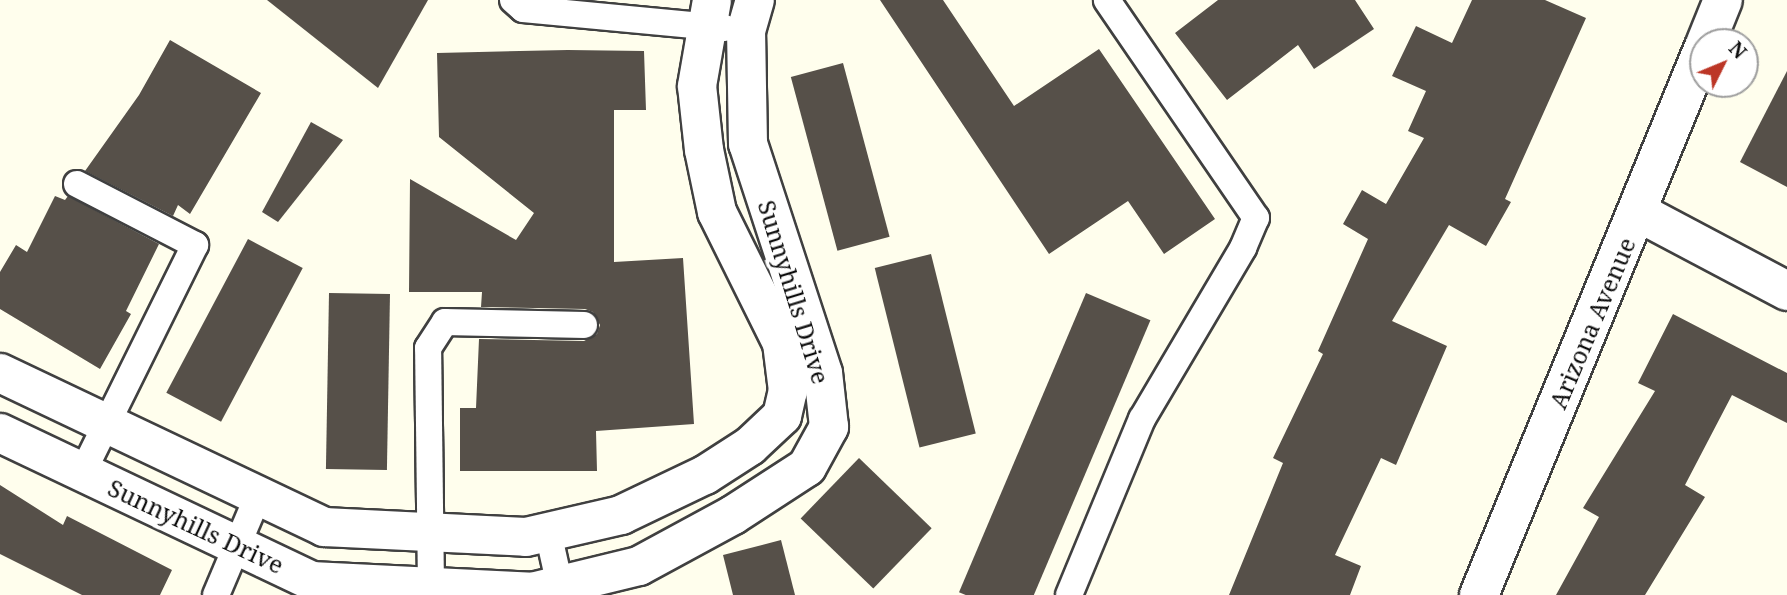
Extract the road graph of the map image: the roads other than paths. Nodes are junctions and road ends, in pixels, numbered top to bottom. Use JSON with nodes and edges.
{"nodes":[{"id":1,"x":513,"y":0,"type":"edge"},
{"id":2,"x":1107,"y":0,"type":"edge"},
{"id":3,"x":1723,"y":0,"type":"edge"},
{"id":4,"x":708,"y":13,"type":"edge"},
{"id":5,"x":750,"y":15,"type":"edge"},
{"id":6,"x":1712,"y":28,"type":"edge"},
{"id":7,"x":1689,"y":84,"type":"edge"},
{"id":8,"x":77,"y":184,"type":"dead end"},
{"id":9,"x":1638,"y":212,"type":"junction"},
{"id":10,"x":1787,"y":291,"type":"edge"},
{"id":11,"x":584,"y":325,"type":"dead end"},
{"id":12,"x":0,"y":373,"type":"edge"},
{"id":13,"x":105,"y":423,"type":"junction"},
{"id":14,"x":0,"y":433,"type":"edge"},
{"id":15,"x":83,"y":472,"type":"junction"},
{"id":16,"x":258,"y":496,"type":"junction"},
{"id":17,"x":548,"y":532,"type":"junction"},
{"id":18,"x":430,"y":533,"type":"junction"},
{"id":19,"x":235,"y":545,"type":"junction"},
{"id":20,"x":430,"y":587,"type":"junction"},
{"id":21,"x":561,"y":590,"type":"edge"},
{"id":22,"x":216,"y":595,"type":"edge"},
{"id":23,"x":1069,"y":595,"type":"edge"},
{"id":24,"x":1479,"y":595,"type":"edge"}],
"edges":[{"from":1,"to":4,"type":"lane"},
{"from":2,"to":23,"type":"lane"},
{"from":3,"to":6,"type":"street"},
{"from":4,"to":5,"type":"lane"},
{"from":4,"to":17,"type":"street","name":"Sunnyhills Drive"},
{"from":5,"to":21,"type":"street","name":"Sunnyhills Drive"},
{"from":7,"to":9,"type":"street","name":"Arizona Avenue"},
{"from":8,"to":13,"type":"lane"},
{"from":9,"to":10,"type":"street"},
{"from":9,"to":24,"type":"street","name":"Arizona Avenue"},
{"from":11,"to":18,"type":"lane"},
{"from":12,"to":13,"type":"street","name":"Sunnyhills Drive"},
{"from":13,"to":15,"type":"lane"},
{"from":13,"to":16,"type":"street","name":"Sunnyhills Drive"},
{"from":14,"to":15,"type":"street","name":"Sunnyhills Drive"},
{"from":15,"to":19,"type":"street","name":"Sunnyhills Drive"},
{"from":16,"to":18,"type":"street","name":"Sunnyhills Drive"},
{"from":16,"to":19,"type":"lane"},
{"from":17,"to":18,"type":"street","name":"Sunnyhills Drive"},
{"from":17,"to":21,"type":"lane"},
{"from":18,"to":20,"type":"lane"},
{"from":19,"to":20,"type":"street","name":"Sunnyhills Drive"},
{"from":19,"to":22,"type":"lane"},
{"from":20,"to":21,"type":"street","name":"Sunnyhills Drive"}]}
